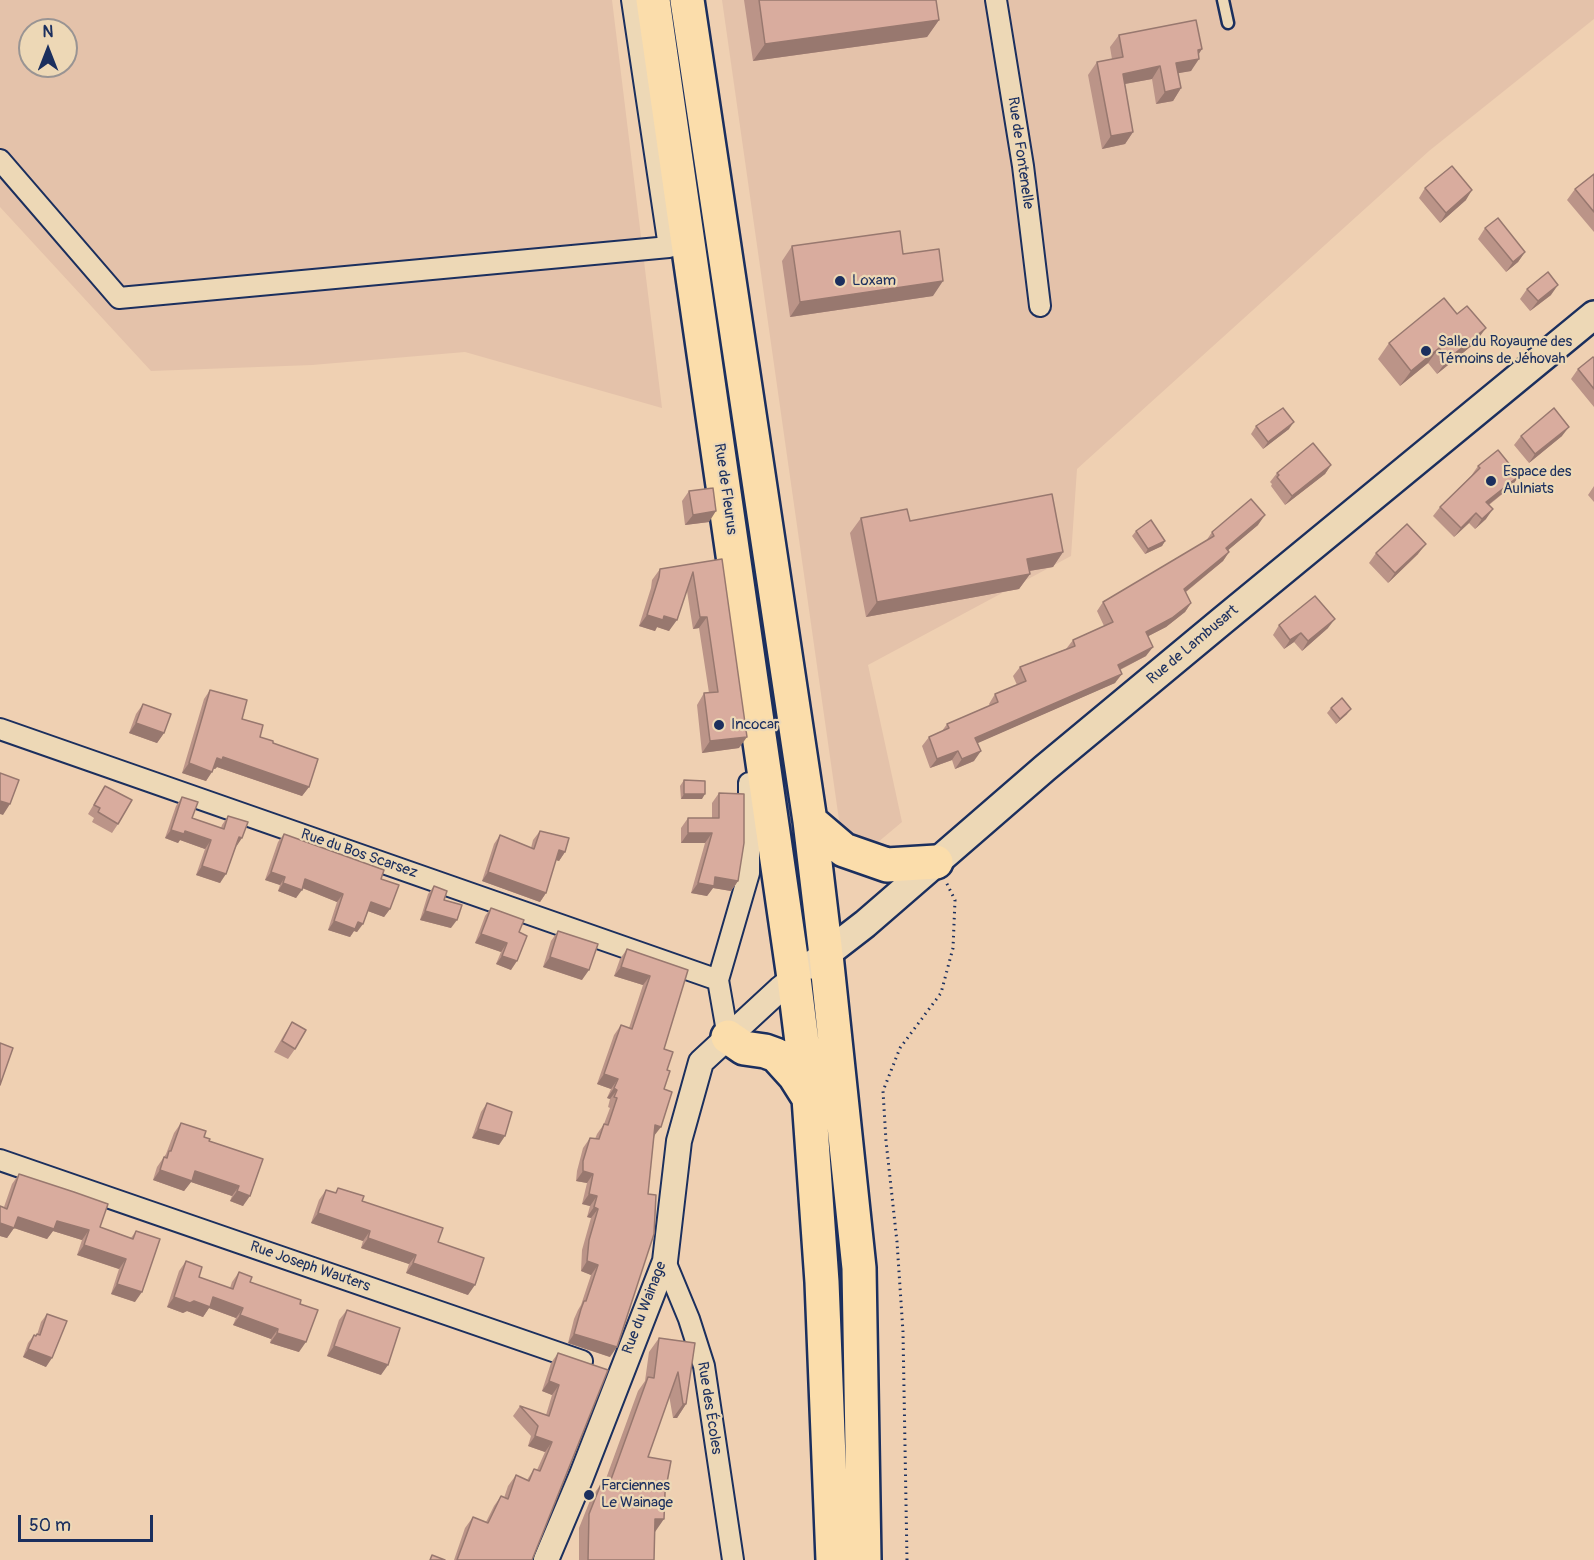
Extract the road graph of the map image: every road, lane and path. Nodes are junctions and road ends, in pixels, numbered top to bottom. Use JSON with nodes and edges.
{"nodes":[{"id":1,"x":632,"y":0,"type":"edge"},
{"id":2,"x":653,"y":0,"type":"edge"},
{"id":3,"x":687,"y":0,"type":"edge"},
{"id":4,"x":996,"y":0,"type":"edge"},
{"id":5,"x":1223,"y":0,"type":"edge"},
{"id":6,"x":1228,"y":23,"type":"dead end"},
{"id":7,"x":0,"y":160,"type":"edge"},
{"id":8,"x":669,"y":247,"type":"junction"},
{"id":9,"x":1040,"y":306,"type":"dead end"},
{"id":10,"x":1594,"y":315,"type":"edge"},
{"id":11,"x":709,"y":379,"type":"junction"},
{"id":12,"x":0,"y":729,"type":"edge"},
{"id":13,"x":749,"y":783,"type":"dead end"},
{"id":14,"x":810,"y":821,"type":"junction"},
{"id":15,"x":936,"y":862,"type":"junction"},
{"id":16,"x":826,"y":955,"type":"junction"},
{"id":17,"x":794,"y":978,"type":"junction"},
{"id":18,"x":718,"y":980,"type":"junction"},
{"id":19,"x":728,"y":1037,"type":"junction"},
{"id":20,"x":808,"y":1098,"type":"junction"},
{"id":21,"x":0,"y":1160,"type":"edge"},
{"id":22,"x":665,"y":1261,"type":"junction"},
{"id":23,"x":620,"y":1374,"type":"junction"},
{"id":24,"x":546,"y":1560,"type":"edge"},
{"id":25,"x":733,"y":1560,"type":"edge"},
{"id":26,"x":833,"y":1560,"type":"edge"},
{"id":27,"x":864,"y":1560,"type":"edge"},
{"id":28,"x":907,"y":1560,"type":"edge"}],
"edges":[{"from":1,"to":8,"type":"street"},
{"from":2,"to":11,"type":"highway","name":"Rue de Fleurus"},
{"from":3,"to":14,"type":"highway"},
{"from":4,"to":9,"type":"street","name":"Rue de Fontenelle"},
{"from":5,"to":6,"type":"lane"},
{"from":7,"to":8,"type":"street"},
{"from":8,"to":11,"type":"highway"},
{"from":10,"to":15,"type":"main road","name":"Rue de Lambusart"},
{"from":11,"to":17,"type":"highway","name":"Rue de Fleurus"},
{"from":12,"to":18,"type":"street","name":"Rue du Bos Scarsez"},
{"from":13,"to":18,"type":"street"},
{"from":14,"to":15,"type":"highway"},
{"from":14,"to":16,"type":"highway"},
{"from":15,"to":16,"type":"main road","name":"Rue de Lambusart"},
{"from":15,"to":28,"type":"path"},
{"from":16,"to":17,"type":"main road","name":"Rue de Lambusart"},
{"from":16,"to":27,"type":"highway"},
{"from":17,"to":19,"type":"street","name":"Rue du Wainage"},
{"from":17,"to":20,"type":"highway","name":"Rue de Fleurus"},
{"from":18,"to":19,"type":"street"},
{"from":19,"to":20,"type":"highway"},
{"from":19,"to":22,"type":"street","name":"Rue du Wainage"},
{"from":20,"to":26,"type":"highway","name":"Rue de Fleurus"},
{"from":21,"to":23,"type":"street","name":"Rue Joseph Wauters"},
{"from":22,"to":23,"type":"street","name":"Rue du Wainage"},
{"from":22,"to":25,"type":"street","name":"Rue des Écoles"},
{"from":23,"to":24,"type":"street","name":"Rue du Wainage"}]}
